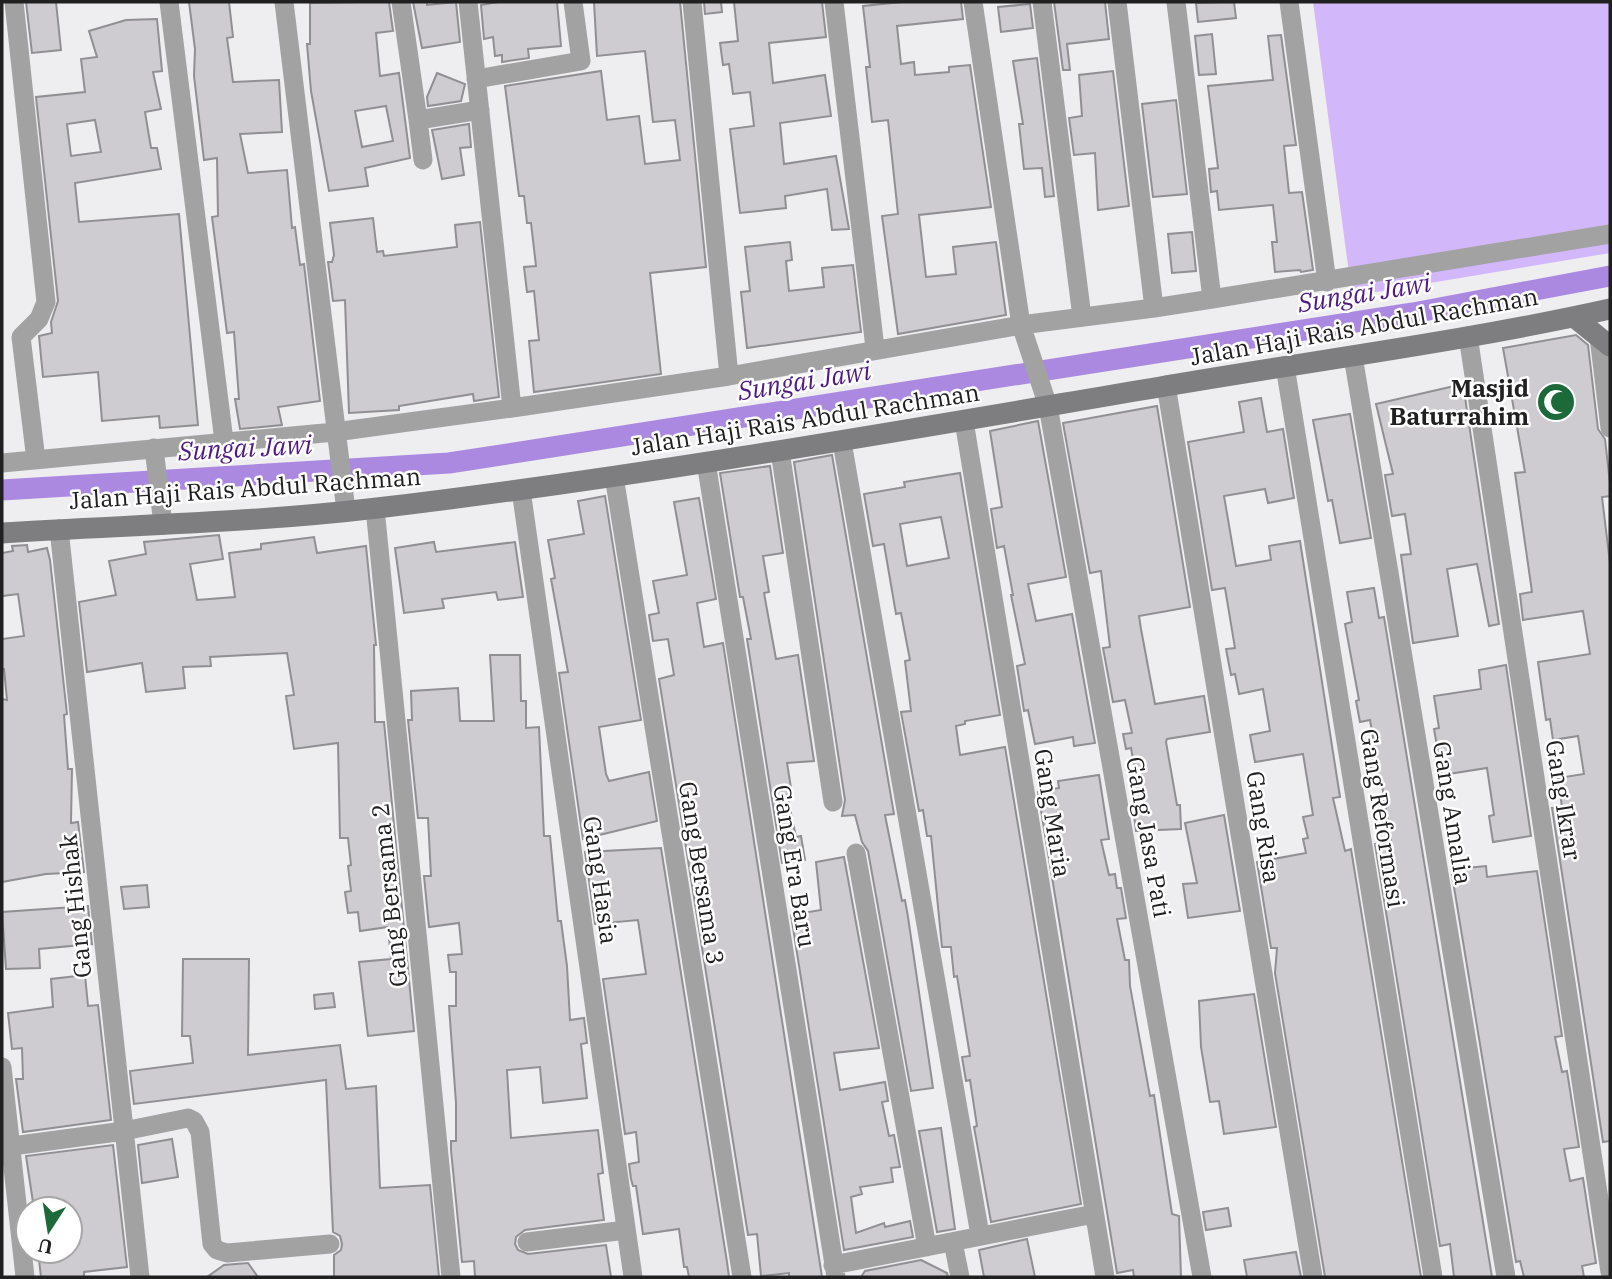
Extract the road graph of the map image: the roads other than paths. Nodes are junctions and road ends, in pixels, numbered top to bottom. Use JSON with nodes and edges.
{"nodes":[{"id":1,"x":14,"y":2,"type":"edge"},
{"id":2,"x":169,"y":2,"type":"edge"},
{"id":3,"x":284,"y":2,"type":"edge"},
{"id":4,"x":401,"y":2,"type":"edge"},
{"id":5,"x":468,"y":2,"type":"edge"},
{"id":6,"x":573,"y":2,"type":"edge"},
{"id":7,"x":692,"y":2,"type":"edge"},
{"id":8,"x":834,"y":2,"type":"edge"},
{"id":9,"x":973,"y":2,"type":"edge"},
{"id":10,"x":1042,"y":2,"type":"edge"},
{"id":11,"x":1117,"y":2,"type":"edge"},
{"id":12,"x":1176,"y":2,"type":"edge"},
{"id":13,"x":1289,"y":2,"type":"edge"},
{"id":14,"x":476,"y":79,"type":"junction"},
{"id":15,"x":480,"y":110,"type":"junction"},
{"id":16,"x":418,"y":120,"type":"junction"},
{"id":17,"x":423,"y":160,"type":"dead end"},
{"id":18,"x":1610,"y":234,"type":"edge"},
{"id":19,"x":1327,"y":282,"type":"junction"},
{"id":20,"x":1212,"y":299,"type":"junction"},
{"id":21,"x":1154,"y":308,"type":"junction"},
{"id":22,"x":1610,"y":309,"type":"edge"},
{"id":23,"x":1082,"y":317,"type":"junction"},
{"id":24,"x":1574,"y":317,"type":"junction"},
{"id":25,"x":1022,"y":331,"type":"junction"},
{"id":26,"x":1468,"y":336,"type":"junction"},
{"id":27,"x":1604,"y":341,"type":"edge"},
{"id":28,"x":875,"y":348,"type":"junction"},
{"id":29,"x":1353,"y":356,"type":"junction"},
{"id":30,"x":1285,"y":366,"type":"junction"},
{"id":31,"x":729,"y":376,"type":"junction"},
{"id":32,"x":1166,"y":386,"type":"junction"},
{"id":33,"x":1048,"y":406,"type":"junction"},
{"id":34,"x":512,"y":408,"type":"junction"},
{"id":35,"x":964,"y":421,"type":"junction"},
{"id":36,"x":1610,"y":428,"type":"edge"},
{"id":37,"x":224,"y":441,"type":"junction"},
{"id":38,"x":337,"y":441,"type":"junction"},
{"id":39,"x":842,"y":442,"type":"junction"},
{"id":40,"x":155,"y":451,"type":"junction"},
{"id":41,"x":780,"y":451,"type":"junction"},
{"id":42,"x":36,"y":460,"type":"junction"},
{"id":43,"x":2,"y":463,"type":"edge"},
{"id":44,"x":706,"y":463,"type":"junction"},
{"id":45,"x":614,"y":476,"type":"junction"},
{"id":46,"x":521,"y":491,"type":"junction"},
{"id":47,"x":344,"y":503,"type":"junction"},
{"id":48,"x":375,"y":508,"type":"junction"},
{"id":49,"x":163,"y":525,"type":"junction"},
{"id":50,"x":59,"y":529,"type":"junction"},
{"id":51,"x":2,"y":533,"type":"edge"},
{"id":52,"x":833,"y":802,"type":"dead end"},
{"id":53,"x":856,"y":853,"type":"dead end"},
{"id":54,"x":2,"y":1067,"type":"edge"},
{"id":55,"x":124,"y":1132,"type":"junction"},
{"id":56,"x":12,"y":1146,"type":"junction"},
{"id":57,"x":1094,"y":1214,"type":"junction"},
{"id":58,"x":626,"y":1230,"type":"junction"},
{"id":59,"x":980,"y":1235,"type":"junction"},
{"id":60,"x":527,"y":1242,"type":"dead end"},
{"id":61,"x":953,"y":1242,"type":"junction"},
{"id":62,"x":330,"y":1244,"type":"dead end"},
{"id":63,"x":927,"y":1247,"type":"junction"},
{"id":64,"x":834,"y":1271,"type":"edge"},
{"id":65,"x":1610,"y":1272,"type":"edge"},
{"id":66,"x":25,"y":1277,"type":"edge"},
{"id":67,"x":140,"y":1277,"type":"edge"},
{"id":68,"x":451,"y":1277,"type":"edge"},
{"id":69,"x":633,"y":1277,"type":"edge"},
{"id":70,"x":742,"y":1277,"type":"edge"},
{"id":71,"x":960,"y":1277,"type":"edge"},
{"id":72,"x":1105,"y":1277,"type":"edge"},
{"id":73,"x":1202,"y":1277,"type":"edge"},
{"id":74,"x":1313,"y":1277,"type":"edge"},
{"id":75,"x":1433,"y":1277,"type":"edge"},
{"id":76,"x":1506,"y":1277,"type":"edge"}],
"edges":[{"from":1,"to":42,"type":"street"},
{"from":2,"to":37,"type":"street"},
{"from":3,"to":38,"type":"street"},
{"from":4,"to":16,"type":"street"},
{"from":5,"to":14,"type":"street"},
{"from":6,"to":14,"type":"street"},
{"from":7,"to":31,"type":"street"},
{"from":8,"to":28,"type":"street"},
{"from":9,"to":25,"type":"street","name":"Gang Jasa Pati"},
{"from":10,"to":23,"type":"street"},
{"from":11,"to":21,"type":"street"},
{"from":12,"to":20,"type":"street"},
{"from":13,"to":19,"type":"street"},
{"from":14,"to":15,"type":"street"},
{"from":15,"to":16,"type":"street"},
{"from":15,"to":34,"type":"street"},
{"from":16,"to":17,"type":"street"},
{"from":18,"to":19,"type":"street"},
{"from":19,"to":20,"type":"street"},
{"from":20,"to":21,"type":"street"},
{"from":21,"to":23,"type":"street"},
{"from":22,"to":24,"type":"street","name":"Jalan Haji Rais Abdul Rachman"},
{"from":23,"to":25,"type":"street"},
{"from":24,"to":26,"type":"street","name":"Jalan Haji Rais Abdul Rachman"},
{"from":24,"to":27,"type":"street"},
{"from":25,"to":28,"type":"street"},
{"from":25,"to":33,"type":"street","name":"Gang Jasa Pati"},
{"from":26,"to":29,"type":"street","name":"Jalan Haji Rais Abdul Rachman"},
{"from":26,"to":65,"type":"street","name":"Gang Ikrar"},
{"from":27,"to":36,"type":"street"},
{"from":28,"to":31,"type":"street"},
{"from":29,"to":30,"type":"street","name":"Jalan Haji Rais Abdul Rachman"},
{"from":29,"to":76,"type":"street","name":"Gang Amalia"},
{"from":30,"to":32,"type":"street","name":"Jalan Haji Rais Abdul Rachman"},
{"from":30,"to":75,"type":"street","name":"Gang Reformasi"},
{"from":31,"to":34,"type":"street"},
{"from":32,"to":33,"type":"street","name":"Jalan Haji Rais Abdul Rachman"},
{"from":32,"to":74,"type":"street","name":"Gang Risa"},
{"from":33,"to":35,"type":"street","name":"Jalan Haji Rais Abdul Rachman"},
{"from":33,"to":73,"type":"street","name":"Gang Jasa Pati"},
{"from":34,"to":38,"type":"street"},
{"from":35,"to":39,"type":"street","name":"Jalan Haji Rais Abdul Rachman"},
{"from":35,"to":57,"type":"street","name":"Gang Maria"},
{"from":37,"to":38,"type":"street"},
{"from":37,"to":40,"type":"street"},
{"from":38,"to":47,"type":"street"},
{"from":39,"to":41,"type":"street","name":"Jalan Haji Rais Abdul Rachman"},
{"from":39,"to":59,"type":"street"},
{"from":40,"to":42,"type":"street"},
{"from":40,"to":49,"type":"street"},
{"from":41,"to":44,"type":"street","name":"Jalan Haji Rais Abdul Rachman"},
{"from":41,"to":52,"type":"street"},
{"from":42,"to":43,"type":"street"},
{"from":44,"to":45,"type":"street","name":"Jalan Haji Rais Abdul Rachman"},
{"from":44,"to":64,"type":"street","name":"Gang Era Baru"},
{"from":45,"to":46,"type":"street","name":"Jalan Haji Rais Abdul Rachman"},
{"from":45,"to":70,"type":"street","name":"Gang Bersama 3"},
{"from":46,"to":48,"type":"street","name":"Jalan Haji Rais Abdul Rachman"},
{"from":46,"to":58,"type":"street","name":"Gang Hasia"},
{"from":47,"to":48,"type":"street","name":"Jalan Haji Rais Abdul Rachman"},
{"from":47,"to":49,"type":"street","name":"Jalan Haji Rais Abdul Rachman"},
{"from":48,"to":68,"type":"street","name":"Gang Bersama 2"},
{"from":49,"to":50,"type":"street","name":"Jalan Haji Rais Abdul Rachman"},
{"from":50,"to":51,"type":"street","name":"Jalan Haji Rais Abdul Rachman"},
{"from":50,"to":55,"type":"street","name":"Gang Hishak"},
{"from":53,"to":63,"type":"street"},
{"from":54,"to":56,"type":"street"},
{"from":55,"to":56,"type":"street"},
{"from":55,"to":62,"type":"street"},
{"from":55,"to":67,"type":"street","name":"Gang Hishak"},
{"from":56,"to":66,"type":"street"},
{"from":57,"to":59,"type":"street"},
{"from":57,"to":72,"type":"street","name":"Gang Maria"},
{"from":58,"to":60,"type":"street"},
{"from":58,"to":69,"type":"street","name":"Gang Hasia"},
{"from":59,"to":61,"type":"street"},
{"from":61,"to":63,"type":"street"},
{"from":61,"to":71,"type":"street"},
{"from":63,"to":64,"type":"street"}]}
